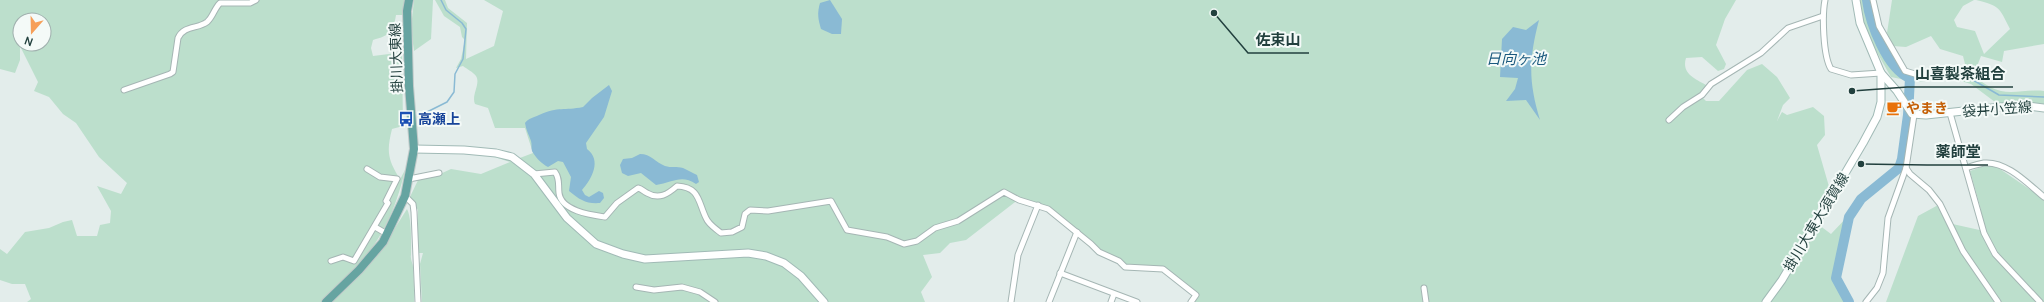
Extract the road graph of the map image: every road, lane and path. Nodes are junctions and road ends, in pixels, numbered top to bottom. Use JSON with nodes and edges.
{"nodes":[{"id":1,"x":256,"y":0,"type":"edge"},
{"id":2,"x":409,"y":0,"type":"edge"},
{"id":3,"x":1825,"y":0,"type":"edge"},
{"id":4,"x":1856,"y":0,"type":"edge"},
{"id":5,"x":1873,"y":0,"type":"edge"},
{"id":6,"x":1823,"y":16,"type":"junction"},
{"id":7,"x":1942,"y":69,"type":"dead end"},
{"id":8,"x":1881,"y":73,"type":"junction"},
{"id":9,"x":124,"y":90,"type":"dead end"},
{"id":10,"x":2044,"y":108,"type":"edge"},
{"id":11,"x":1950,"y":113,"type":"junction"},
{"id":12,"x":1913,"y":115,"type":"junction"},
{"id":13,"x":1669,"y":120,"type":"dead end"},
{"id":14,"x":414,"y":150,"type":"junction"},
{"id":15,"x":1906,"y":168,"type":"junction"},
{"id":16,"x":1966,"y":168,"type":"junction"},
{"id":17,"x":367,"y":169,"type":"dead end"},
{"id":18,"x":439,"y":173,"type":"dead end"},
{"id":19,"x":534,"y":174,"type":"junction"},
{"id":20,"x":409,"y":179,"type":"junction"},
{"id":21,"x":405,"y":196,"type":"junction"},
{"id":22,"x":2044,"y":197,"type":"edge"},
{"id":23,"x":1038,"y":205,"type":"junction"},
{"id":24,"x":375,"y":227,"type":"junction"},
{"id":25,"x":1077,"y":232,"type":"junction"},
{"id":26,"x":387,"y":234,"type":"junction"},
{"id":27,"x":331,"y":261,"type":"dead end"},
{"id":28,"x":1060,"y":273,"type":"junction"},
{"id":29,"x":636,"y":287,"type":"dead end"},
{"id":30,"x":1424,"y":288,"type":"dead end"},
{"id":31,"x":1114,"y":294,"type":"junction"},
{"id":32,"x":326,"y":302,"type":"edge"},
{"id":33,"x":418,"y":302,"type":"edge"},
{"id":34,"x":714,"y":302,"type":"edge"},
{"id":35,"x":824,"y":302,"type":"edge"},
{"id":36,"x":1011,"y":302,"type":"edge"},
{"id":37,"x":1049,"y":302,"type":"edge"},
{"id":38,"x":1111,"y":302,"type":"edge"},
{"id":39,"x":1137,"y":302,"type":"edge"},
{"id":40,"x":1191,"y":302,"type":"edge"},
{"id":41,"x":1426,"y":302,"type":"edge"},
{"id":42,"x":1766,"y":302,"type":"edge"},
{"id":43,"x":1866,"y":302,"type":"edge"},
{"id":44,"x":1998,"y":302,"type":"edge"},
{"id":45,"x":2040,"y":302,"type":"edge"}],
"edges":[{"from":1,"to":9,"type":"street"},
{"from":2,"to":14,"type":"main road","name":"掛川大東線"},
{"from":3,"to":6,"type":"street"},
{"from":4,"to":8,"type":"main road"},
{"from":5,"to":7,"type":"street"},
{"from":6,"to":8,"type":"street"},
{"from":6,"to":13,"type":"street"},
{"from":8,"to":12,"type":"main road"},
{"from":8,"to":42,"type":"main road","name":"掛川大東大須賀線"},
{"from":10,"to":11,"type":"main road","name":"袋井小笠線"},
{"from":11,"to":12,"type":"main road","name":"袋井小笠線"},
{"from":11,"to":16,"type":"street"},
{"from":12,"to":15,"type":"street"},
{"from":14,"to":19,"type":"main road"},
{"from":14,"to":20,"type":"main road","name":"掛川大東線"},
{"from":15,"to":43,"type":"street"},
{"from":15,"to":44,"type":"street"},
{"from":16,"to":22,"type":"street"},
{"from":16,"to":45,"type":"street"},
{"from":17,"to":24,"type":"street"},
{"from":18,"to":20,"type":"street"},
{"from":19,"to":23,"type":"street"},
{"from":19,"to":35,"type":"main road"},
{"from":20,"to":21,"type":"main road","name":"掛川大東線"},
{"from":21,"to":26,"type":"main road","name":"掛川大東線"},
{"from":21,"to":33,"type":"street"},
{"from":23,"to":25,"type":"street"},
{"from":23,"to":36,"type":"street"},
{"from":24,"to":26,"type":"street"},
{"from":24,"to":27,"type":"street"},
{"from":25,"to":28,"type":"street"},
{"from":25,"to":40,"type":"street"},
{"from":26,"to":32,"type":"main road","name":"掛川大東線"},
{"from":28,"to":31,"type":"street"},
{"from":28,"to":37,"type":"street"},
{"from":29,"to":34,"type":"street"},
{"from":30,"to":41,"type":"street"},
{"from":31,"to":38,"type":"street"},
{"from":31,"to":39,"type":"street"}]}
